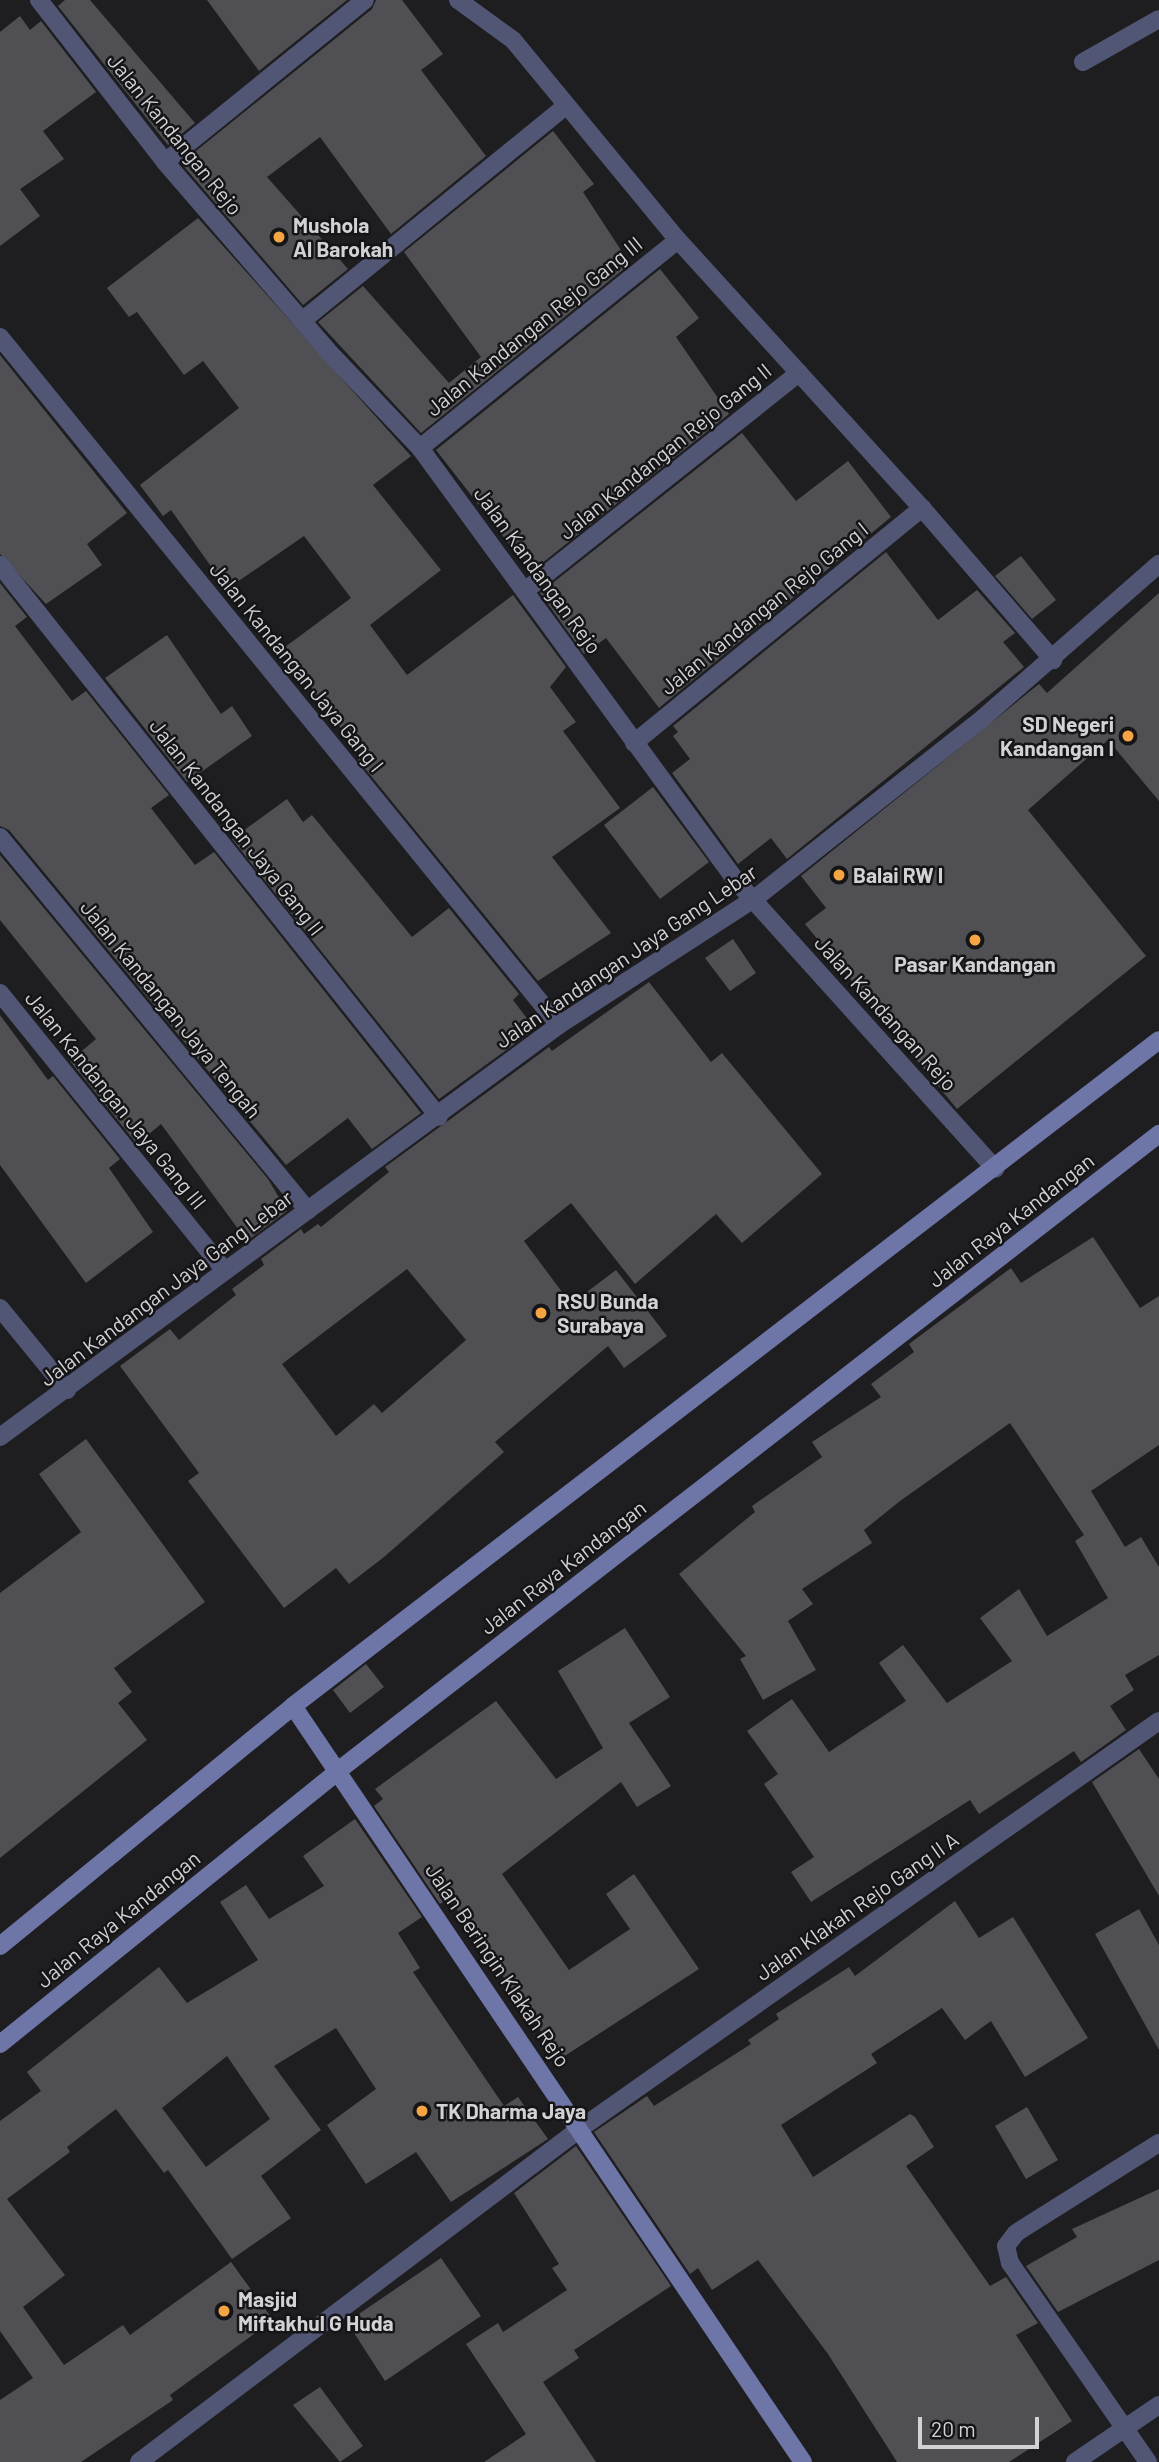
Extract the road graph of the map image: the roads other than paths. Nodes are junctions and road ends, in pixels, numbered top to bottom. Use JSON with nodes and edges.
{"nodes":[{"id":1,"x":365,"y":0,"type":"edge"},
{"id":2,"x":458,"y":0,"type":"edge"},
{"id":3,"x":48,"y":3,"type":"edge"},
{"id":4,"x":1159,"y":19,"type":"edge"},
{"id":5,"x":1083,"y":62,"type":"dead end"},
{"id":6,"x":566,"y":106,"type":"junction"},
{"id":7,"x":165,"y":162,"type":"junction"},
{"id":8,"x":678,"y":240,"type":"junction"},
{"id":9,"x":302,"y":321,"type":"junction"},
{"id":10,"x":0,"y":337,"type":"edge"},
{"id":11,"x":799,"y":373,"type":"junction"},
{"id":12,"x":420,"y":448,"type":"junction"},
{"id":13,"x":922,"y":508,"type":"junction"},
{"id":14,"x":1159,"y":564,"type":"edge"},
{"id":15,"x":0,"y":565,"type":"edge"},
{"id":16,"x":526,"y":590,"type":"junction"},
{"id":17,"x":1053,"y":660,"type":"junction"},
{"id":18,"x":635,"y":743,"type":"junction"},
{"id":19,"x":0,"y":837,"type":"edge"},
{"id":20,"x":754,"y":899,"type":"junction"},
{"id":21,"x":0,"y":993,"type":"edge"},
{"id":22,"x":559,"y":1025,"type":"junction"},
{"id":23,"x":1159,"y":1040,"type":"edge"},
{"id":24,"x":439,"y":1117,"type":"junction"},
{"id":25,"x":1159,"y":1134,"type":"edge"},
{"id":26,"x":995,"y":1169,"type":"junction"},
{"id":27,"x":308,"y":1210,"type":"junction"},
{"id":28,"x":223,"y":1268,"type":"junction"},
{"id":29,"x":0,"y":1308,"type":"edge"},
{"id":30,"x":67,"y":1390,"type":"junction"},
{"id":31,"x":0,"y":1437,"type":"edge"},
{"id":32,"x":293,"y":1706,"type":"junction"},
{"id":33,"x":1159,"y":1721,"type":"edge"},
{"id":34,"x":339,"y":1770,"type":"junction"},
{"id":35,"x":0,"y":1946,"type":"edge"},
{"id":36,"x":0,"y":2044,"type":"edge"},
{"id":37,"x":581,"y":2128,"type":"junction"},
{"id":38,"x":1159,"y":2143,"type":"edge"},
{"id":39,"x":1159,"y":2405,"type":"edge"},
{"id":40,"x":1125,"y":2427,"type":"junction"},
{"id":41,"x":139,"y":2462,"type":"edge"},
{"id":42,"x":803,"y":2462,"type":"edge"},
{"id":43,"x":1075,"y":2462,"type":"edge"},
{"id":44,"x":1148,"y":2462,"type":"edge"}],
"edges":[{"from":1,"to":7,"type":"street"},
{"from":2,"to":6,"type":"street"},
{"from":3,"to":7,"type":"street","name":"Jalan Kandangan Rejo"},
{"from":4,"to":5,"type":"street"},
{"from":6,"to":8,"type":"street"},
{"from":6,"to":9,"type":"street"},
{"from":7,"to":9,"type":"street","name":"Jalan Kandangan Rejo"},
{"from":8,"to":11,"type":"street"},
{"from":8,"to":12,"type":"street","name":"Jalan Kandangan Rejo Gang III"},
{"from":9,"to":12,"type":"street","name":"Jalan Kandangan Rejo"},
{"from":10,"to":22,"type":"street","name":"Jalan Kandangan Jaya Gang I"},
{"from":11,"to":13,"type":"street"},
{"from":11,"to":16,"type":"street","name":"Jalan Kandangan Rejo Gang II"},
{"from":12,"to":16,"type":"street","name":"Jalan Kandangan Rejo"},
{"from":13,"to":17,"type":"street"},
{"from":13,"to":18,"type":"street","name":"Jalan Kandangan Rejo Gang I"},
{"from":14,"to":17,"type":"street","name":"Jalan Kandangan Jaya Gang Lebar"},
{"from":15,"to":24,"type":"street","name":"Jalan Kandangan Jaya Gang II"},
{"from":16,"to":18,"type":"street","name":"Jalan Kandangan Rejo"},
{"from":17,"to":20,"type":"street","name":"Jalan Kandangan Jaya Gang Lebar"},
{"from":18,"to":20,"type":"street","name":"Jalan Kandangan Rejo"},
{"from":19,"to":27,"type":"street","name":"Jalan Kandangan Jaya Tengah"},
{"from":20,"to":22,"type":"street","name":"Jalan Kandangan Jaya Gang Lebar"},
{"from":20,"to":26,"type":"street","name":"Jalan Kandangan Rejo"},
{"from":21,"to":28,"type":"street","name":"Jalan Kandangan Jaya Gang III"},
{"from":22,"to":24,"type":"street","name":"Jalan Kandangan Jaya Gang Lebar"},
{"from":23,"to":26,"type":"main road"},
{"from":24,"to":27,"type":"street","name":"Jalan Kandangan Jaya Gang Lebar"},
{"from":25,"to":34,"type":"main road","name":"Jalan Raya Kandangan"},
{"from":26,"to":32,"type":"main road"},
{"from":27,"to":28,"type":"street","name":"Jalan Kandangan Jaya Gang Lebar"},
{"from":28,"to":30,"type":"street","name":"Jalan Kandangan Jaya Gang Lebar"},
{"from":29,"to":30,"type":"street"},
{"from":30,"to":31,"type":"street","name":"Jalan Kandangan Jaya Gang Lebar"},
{"from":32,"to":34,"type":"main road","name":"Jalan Beringin Klakah Rejo"},
{"from":32,"to":35,"type":"main road"},
{"from":33,"to":37,"type":"street","name":"Jalan Klakah Rejo Gang II A"},
{"from":34,"to":36,"type":"main road","name":"Jalan Raya Kandangan"},
{"from":34,"to":37,"type":"main road","name":"Jalan Beringin Klakah Rejo"},
{"from":37,"to":41,"type":"street","name":"Jalan Klakah Rejo Gang II A"},
{"from":37,"to":42,"type":"main road","name":"Jalan Beringin Klakah Rejo"},
{"from":38,"to":40,"type":"street"},
{"from":39,"to":40,"type":"street"},
{"from":40,"to":43,"type":"street"},
{"from":40,"to":44,"type":"street"}]}
